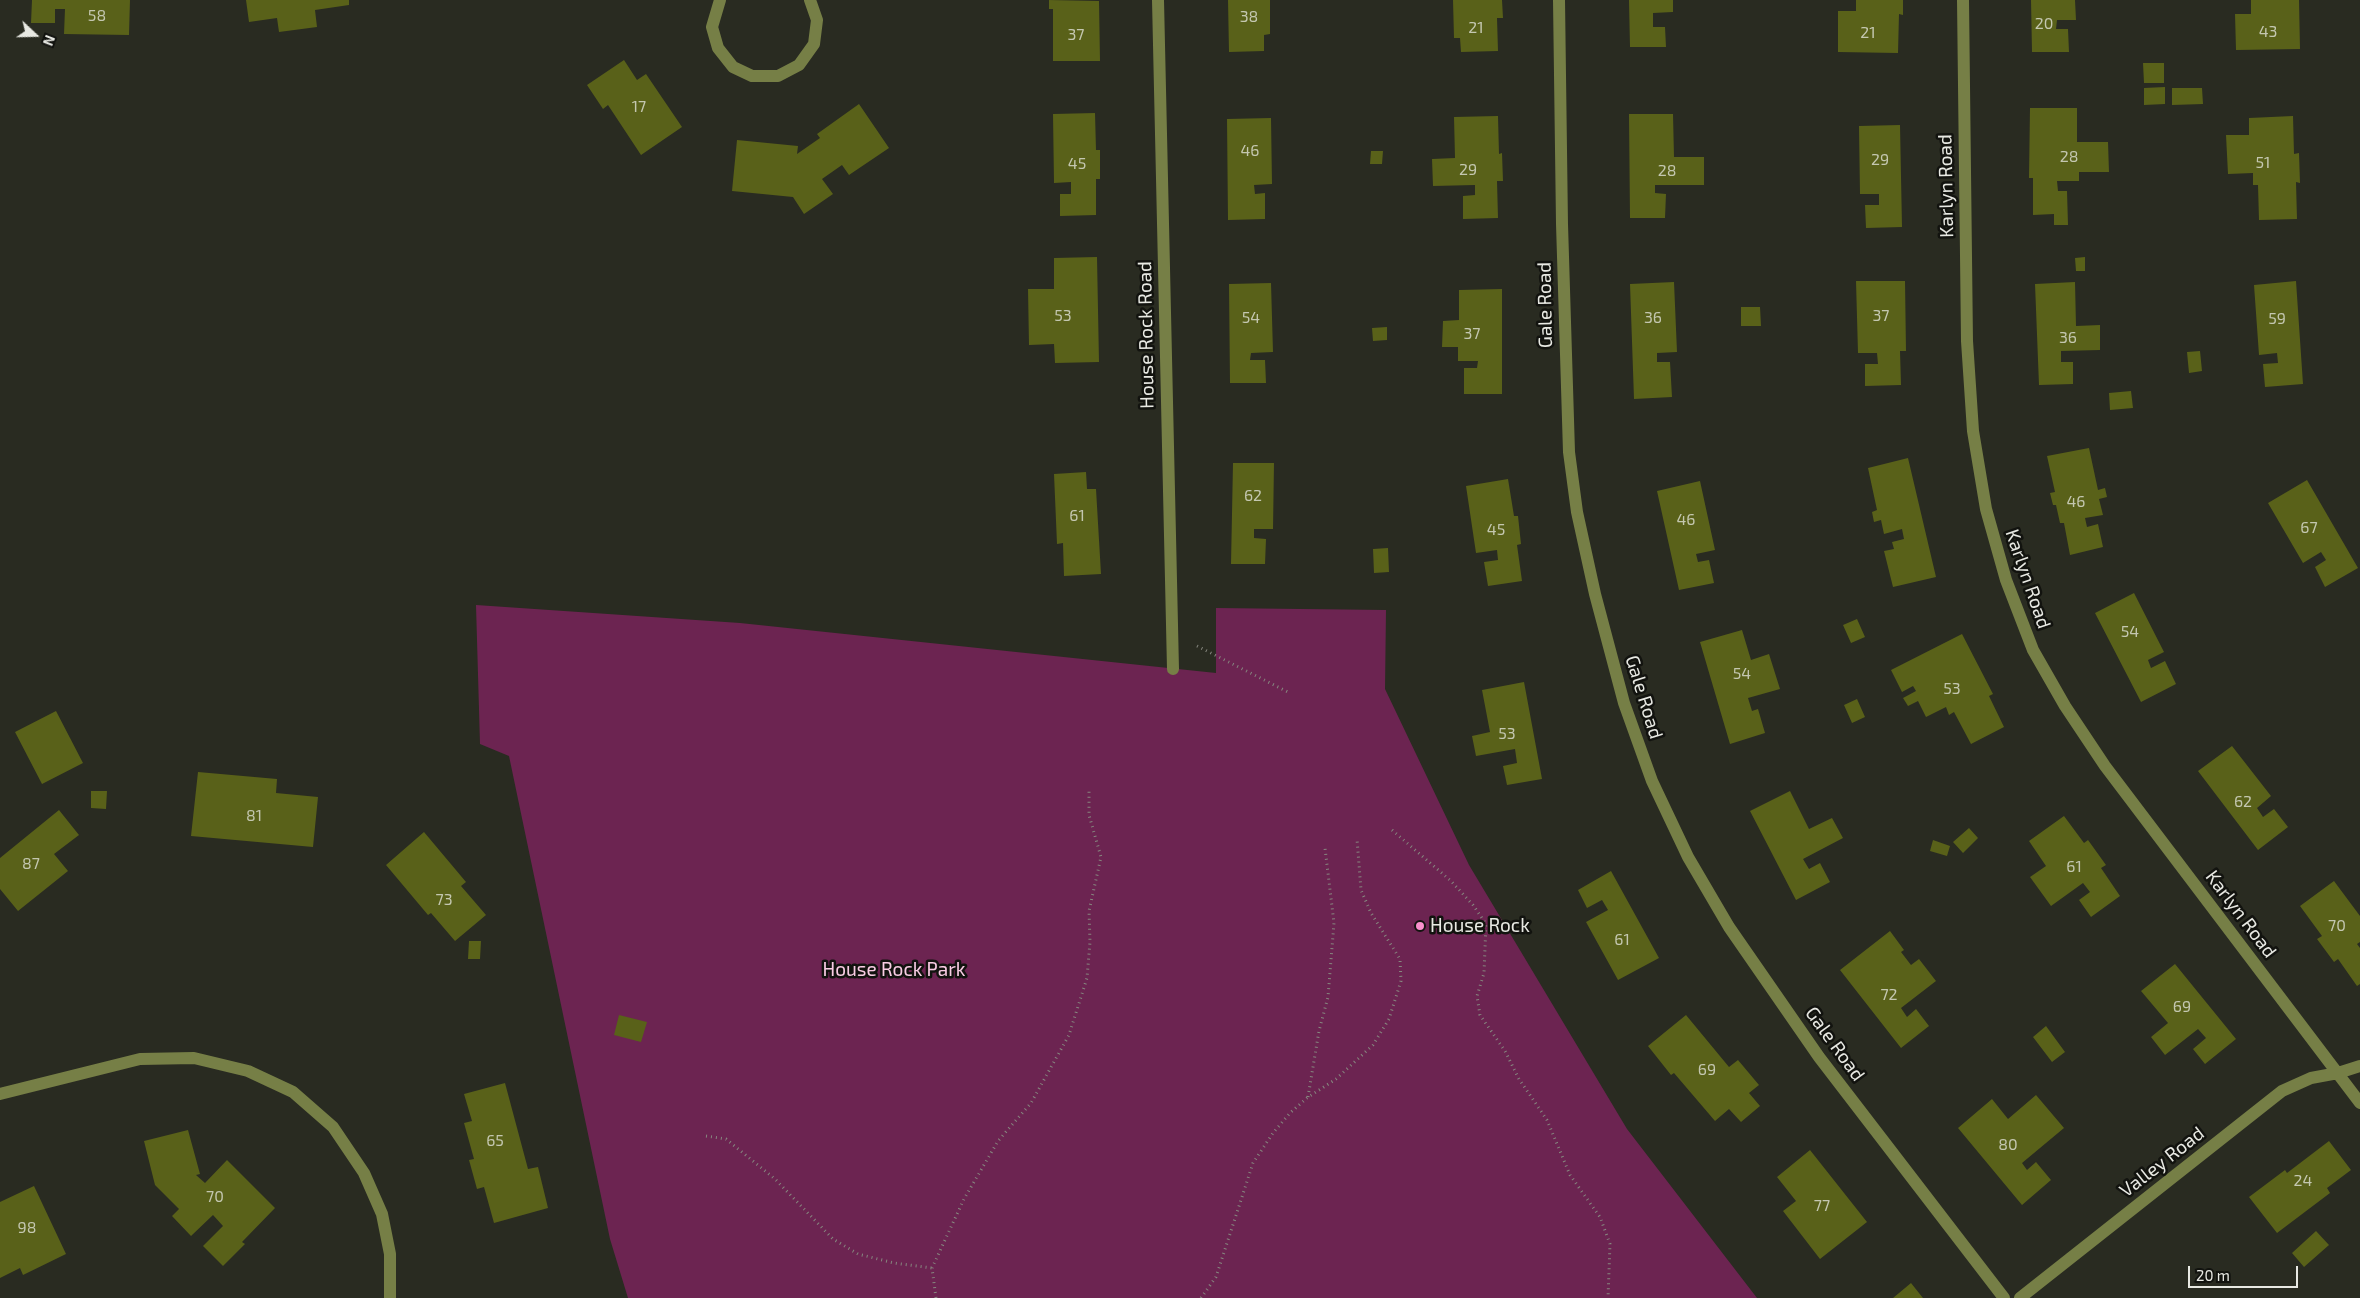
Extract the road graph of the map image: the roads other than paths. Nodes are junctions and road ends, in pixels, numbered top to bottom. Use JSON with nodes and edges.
{"nodes":[{"id":1,"x":720,"y":0,"type":"edge"},
{"id":2,"x":810,"y":0,"type":"edge"},
{"id":3,"x":1158,"y":0,"type":"edge"},
{"id":4,"x":1559,"y":0,"type":"edge"},
{"id":5,"x":1963,"y":0,"type":"edge"},
{"id":6,"x":1173,"y":669,"type":"dead end"},
{"id":7,"x":2360,"y":1066,"type":"edge"},
{"id":8,"x":2338,"y":1074,"type":"junction"},
{"id":9,"x":0,"y":1094,"type":"edge"},
{"id":10,"x":2360,"y":1103,"type":"edge"},
{"id":11,"x":390,"y":1298,"type":"edge"},
{"id":12,"x":2004,"y":1298,"type":"edge"},
{"id":13,"x":2020,"y":1298,"type":"edge"}],
"edges":[{"from":1,"to":2,"type":"street"},
{"from":3,"to":6,"type":"street","name":"House Rock Road"},
{"from":4,"to":12,"type":"street","name":"Gale Road"},
{"from":5,"to":8,"type":"street","name":"Karlyn Road"},
{"from":7,"to":8,"type":"street","name":"Valley Road"},
{"from":8,"to":10,"type":"street"},
{"from":8,"to":13,"type":"street","name":"Valley Road"},
{"from":9,"to":11,"type":"street"}]}
